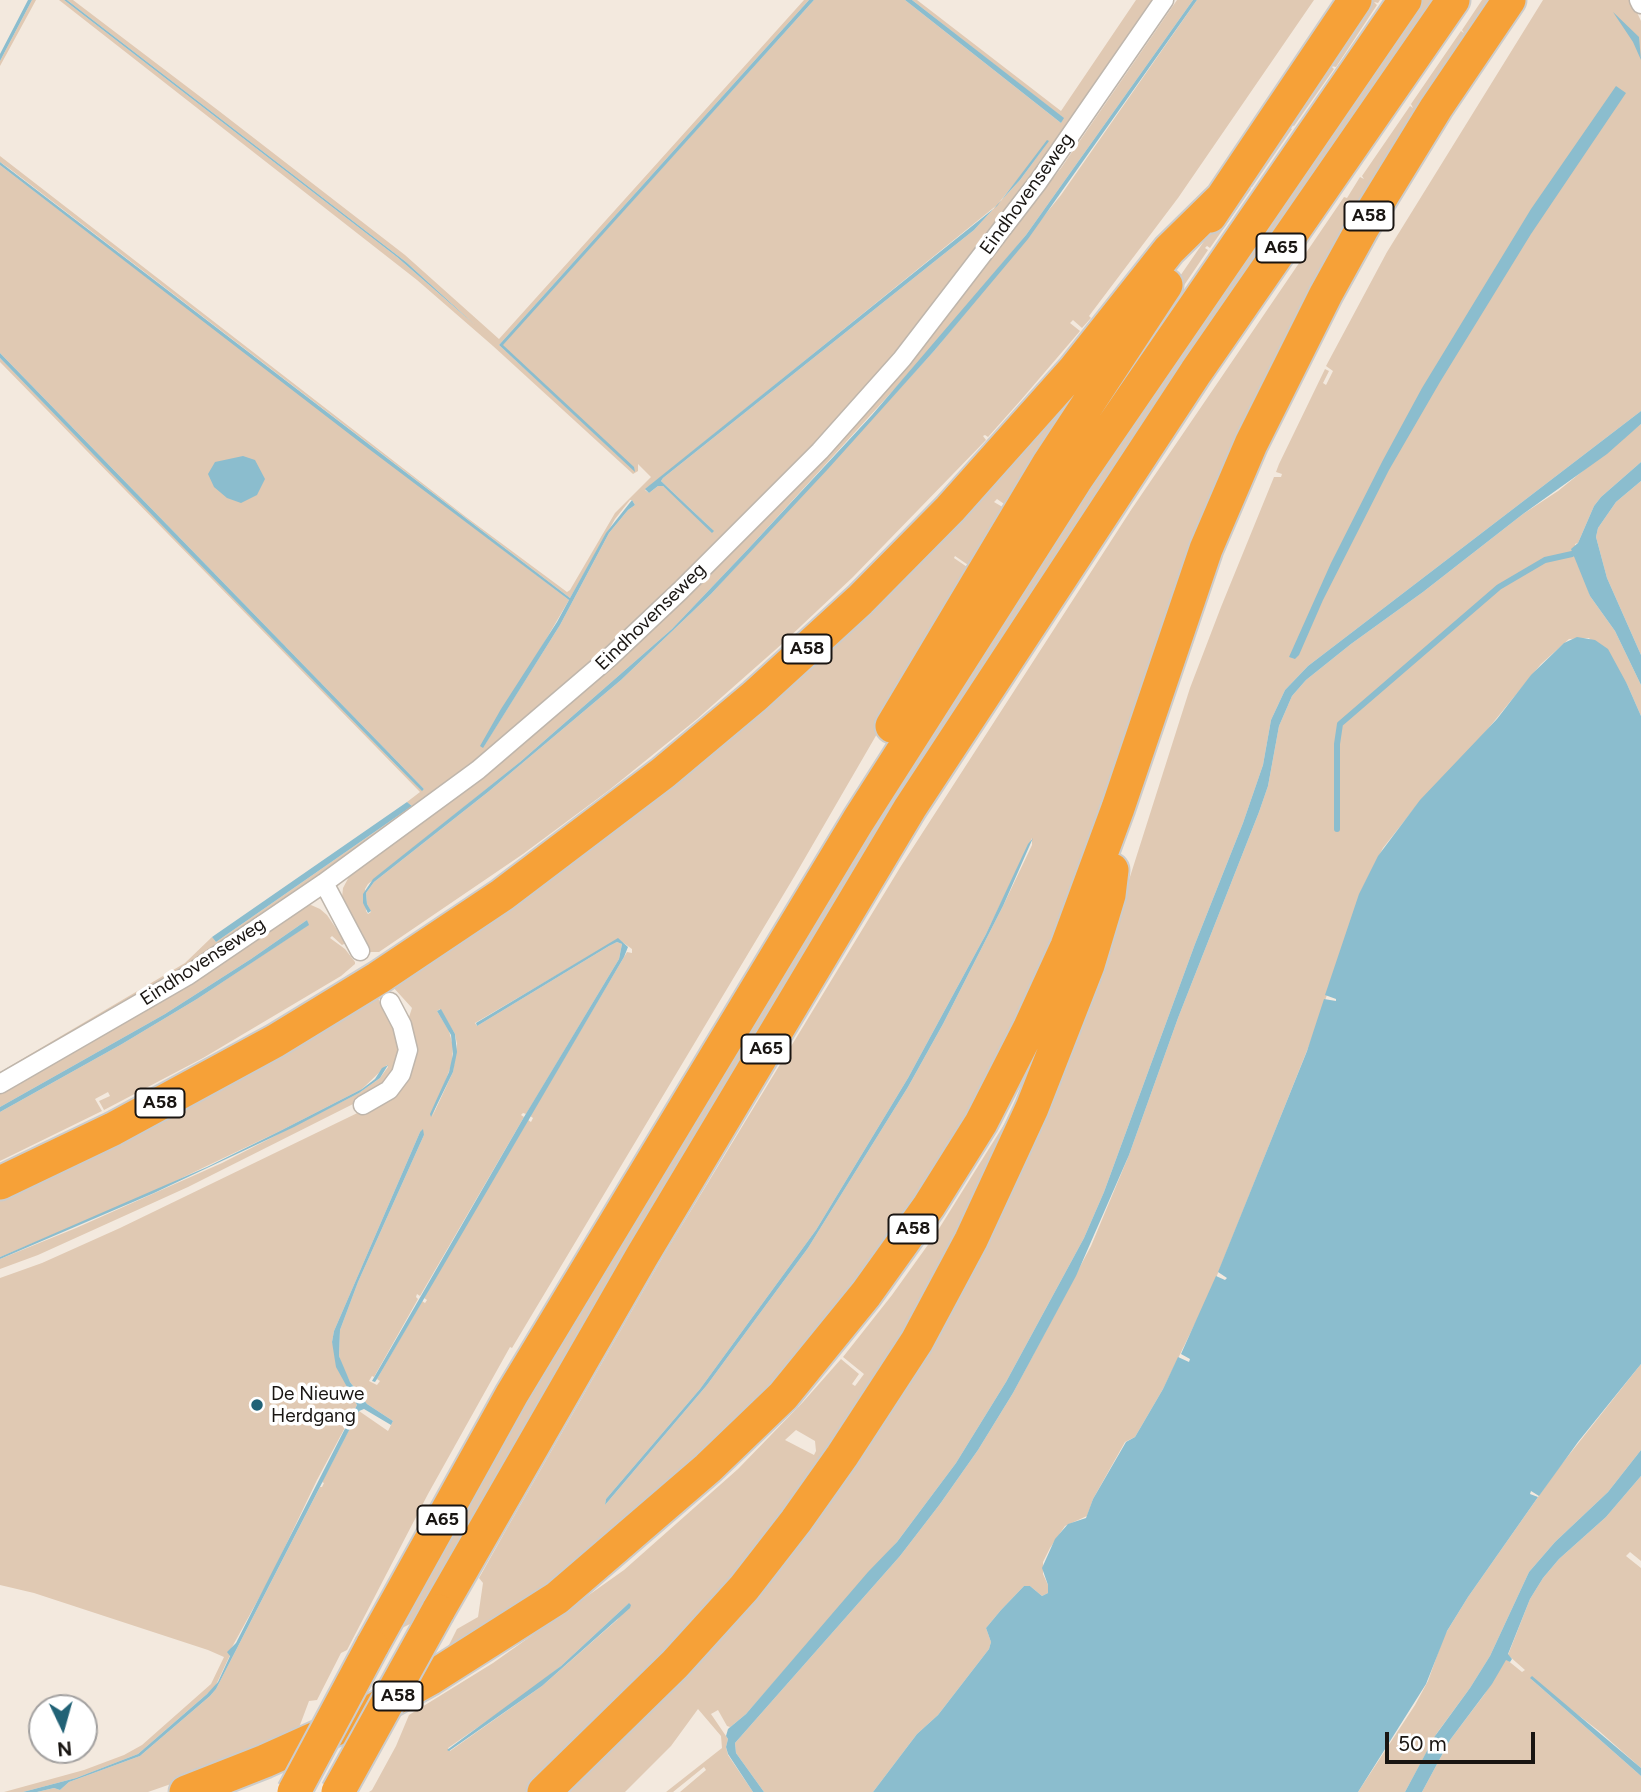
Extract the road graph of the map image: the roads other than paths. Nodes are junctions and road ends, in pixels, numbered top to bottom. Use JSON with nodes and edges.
{"nodes":[{"id":1,"x":1164,"y":0,"type":"edge"},
{"id":2,"x":1356,"y":0,"type":"edge"},
{"id":3,"x":1405,"y":0,"type":"edge"},
{"id":4,"x":1453,"y":0,"type":"edge"},
{"id":5,"x":1509,"y":0,"type":"edge"},
{"id":6,"x":1222,"y":198,"type":"junction"},
{"id":7,"x":1118,"y":808,"type":"junction"},
{"id":8,"x":858,"y":821,"type":"junction"},
{"id":9,"x":324,"y":883,"type":"junction"},
{"id":10,"x":360,"y":951,"type":"dead end"},
{"id":11,"x":390,"y":1002,"type":"dead end"},
{"id":12,"x":0,"y":1084,"type":"edge"},
{"id":13,"x":363,"y":1105,"type":"dead end"},
{"id":14,"x":0,"y":1183,"type":"edge"},
{"id":15,"x":186,"y":1792,"type":"edge"},
{"id":16,"x":294,"y":1792,"type":"edge"},
{"id":17,"x":338,"y":1792,"type":"edge"},
{"id":18,"x":544,"y":1792,"type":"edge"}],
"edges":[{"from":1,"to":9,"type":"street","name":"Eindhovenseweg"},
{"from":2,"to":6,"type":"highway","number":"A58"},
{"from":3,"to":8,"type":"highway","number":"A65"},
{"from":4,"to":17,"type":"highway","number":"A65","bridge":true},
{"from":5,"to":7,"type":"highway","number":"A58"},
{"from":6,"to":8,"type":"highway","number":"A58"},
{"from":6,"to":14,"type":"highway","number":"A58"},
{"from":7,"to":15,"type":"highway","number":"A58"},
{"from":7,"to":18,"type":"highway"},
{"from":8,"to":16,"type":"highway","number":"A65","bridge":true},
{"from":9,"to":10,"type":"street"},
{"from":9,"to":12,"type":"street","name":"Eindhovenseweg"},
{"from":11,"to":13,"type":"street"}]}
